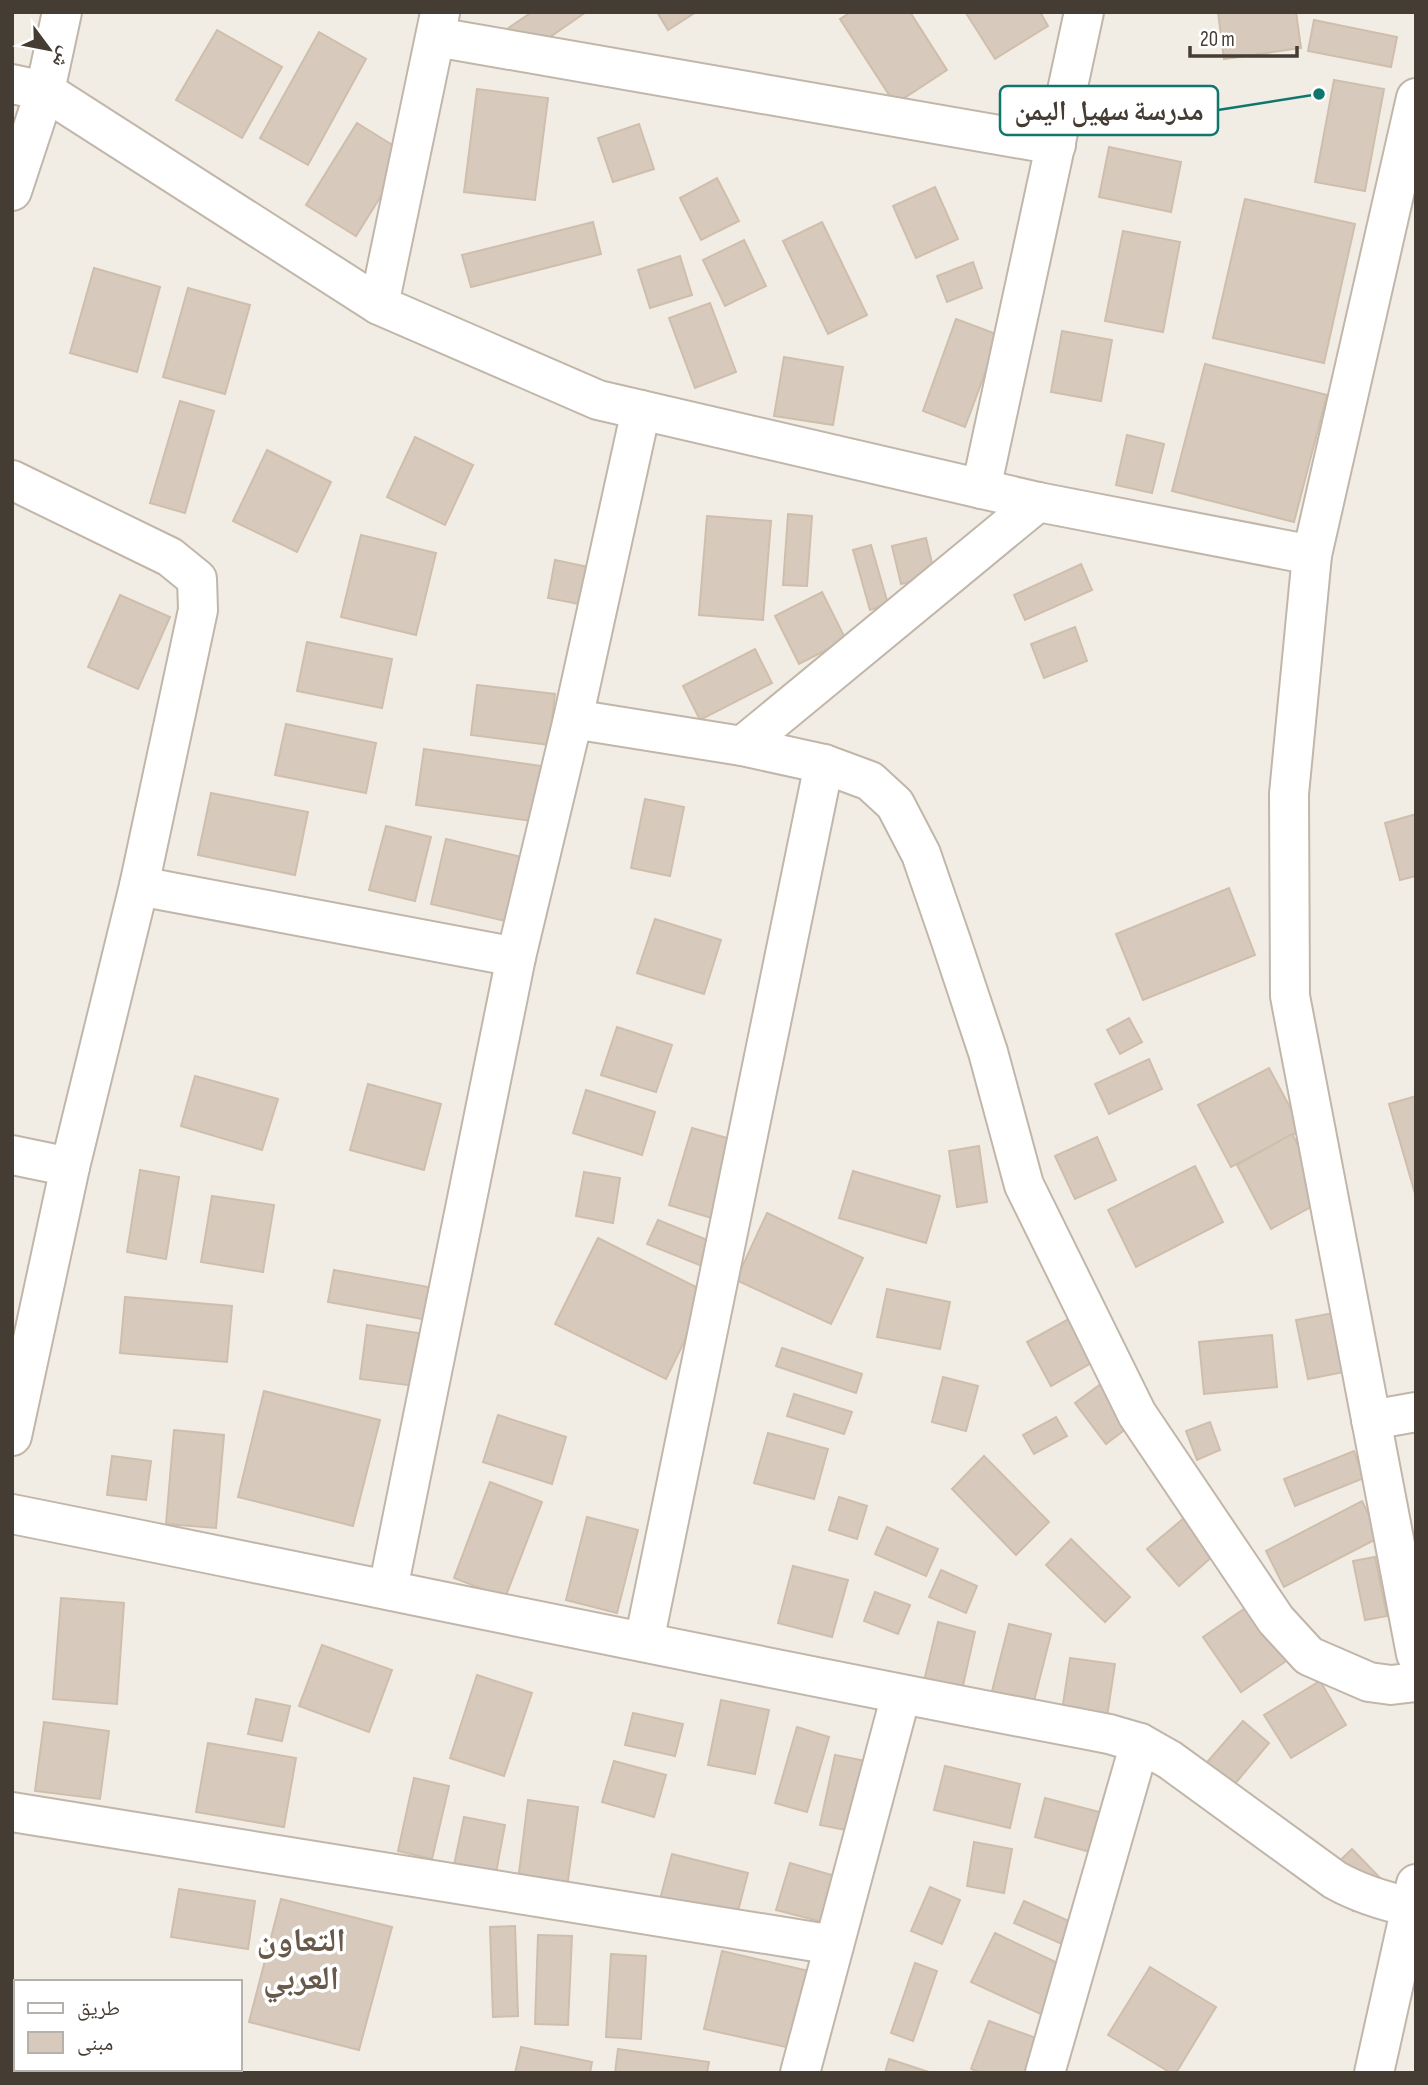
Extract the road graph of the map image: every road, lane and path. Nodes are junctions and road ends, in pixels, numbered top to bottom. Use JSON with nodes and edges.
{"nodes":[{"id":1,"x":62,"y":12,"type":"edge"},
{"id":2,"x":1084,"y":12,"type":"edge"},
{"id":3,"x":438,"y":25,"type":"edge"},
{"id":4,"x":29,"y":87,"type":"edge"},
{"id":5,"x":1416,"y":97,"type":"edge"},
{"id":6,"x":1056,"y":145,"type":"junction"},
{"id":7,"x":12,"y":191,"type":"edge"},
{"id":8,"x":379,"y":305,"type":"junction"},
{"id":9,"x":641,"y":410,"type":"junction"},
{"id":10,"x":12,"y":480,"type":"edge"},
{"id":11,"x":981,"y":489,"type":"junction"},
{"id":12,"x":1038,"y":502,"type":"junction"},
{"id":13,"x":1312,"y":555,"type":"junction"},
{"id":14,"x":573,"y":719,"type":"junction"},
{"id":15,"x":742,"y":746,"type":"junction"},
{"id":16,"x":824,"y":764,"type":"junction"},
{"id":17,"x":139,"y":886,"type":"junction"},
{"id":18,"x":516,"y":957,"type":"junction"},
{"id":19,"x":12,"y":1155,"type":"edge"},
{"id":20,"x":70,"y":1167,"type":"junction"},
{"id":21,"x":1416,"y":1412,"type":"edge"},
{"id":22,"x":1371,"y":1420,"type":"junction"},
{"id":23,"x":12,"y":1437,"type":"edge"},
{"id":24,"x":12,"y":1514,"type":"edge"},
{"id":25,"x":388,"y":1588,"type":"junction"},
{"id":26,"x":644,"y":1642,"type":"junction"},
{"id":27,"x":1416,"y":1654,"type":"edge"},
{"id":28,"x":1416,"y":1682,"type":"edge"},
{"id":29,"x":901,"y":1695,"type":"junction"},
{"id":30,"x":1140,"y":1743,"type":"junction"},
{"id":31,"x":12,"y":1812,"type":"edge"},
{"id":32,"x":1413,"y":1896,"type":"edge"},
{"id":33,"x":834,"y":1945,"type":"junction"},
{"id":34,"x":800,"y":2073,"type":"edge"},
{"id":35,"x":1045,"y":2073,"type":"edge"},
{"id":36,"x":1374,"y":2073,"type":"edge"}],
"edges":[{"from":1,"to":4,"type":"street"},
{"from":2,"to":6,"type":"street"},
{"from":3,"to":6,"type":"street"},
{"from":3,"to":8,"type":"street"},
{"from":4,"to":7,"type":"street"},
{"from":4,"to":8,"type":"street"},
{"from":5,"to":13,"type":"street"},
{"from":6,"to":11,"type":"street"},
{"from":8,"to":9,"type":"street"},
{"from":9,"to":11,"type":"street"},
{"from":9,"to":14,"type":"street"},
{"from":10,"to":17,"type":"street"},
{"from":11,"to":12,"type":"street"},
{"from":12,"to":13,"type":"street"},
{"from":12,"to":15,"type":"street"},
{"from":13,"to":22,"type":"street"},
{"from":14,"to":15,"type":"street"},
{"from":14,"to":18,"type":"street"},
{"from":15,"to":16,"type":"street"},
{"from":16,"to":26,"type":"street"},
{"from":16,"to":28,"type":"street"},
{"from":17,"to":18,"type":"street"},
{"from":17,"to":20,"type":"street"},
{"from":18,"to":25,"type":"street"},
{"from":19,"to":20,"type":"street"},
{"from":20,"to":23,"type":"street"},
{"from":21,"to":22,"type":"street"},
{"from":22,"to":27,"type":"street"},
{"from":24,"to":25,"type":"street"},
{"from":25,"to":26,"type":"street"},
{"from":26,"to":29,"type":"street"},
{"from":29,"to":30,"type":"street"},
{"from":29,"to":33,"type":"street"},
{"from":30,"to":32,"type":"street"},
{"from":30,"to":35,"type":"street"},
{"from":31,"to":33,"type":"street"},
{"from":32,"to":36,"type":"street"},
{"from":33,"to":34,"type":"street"}]}
